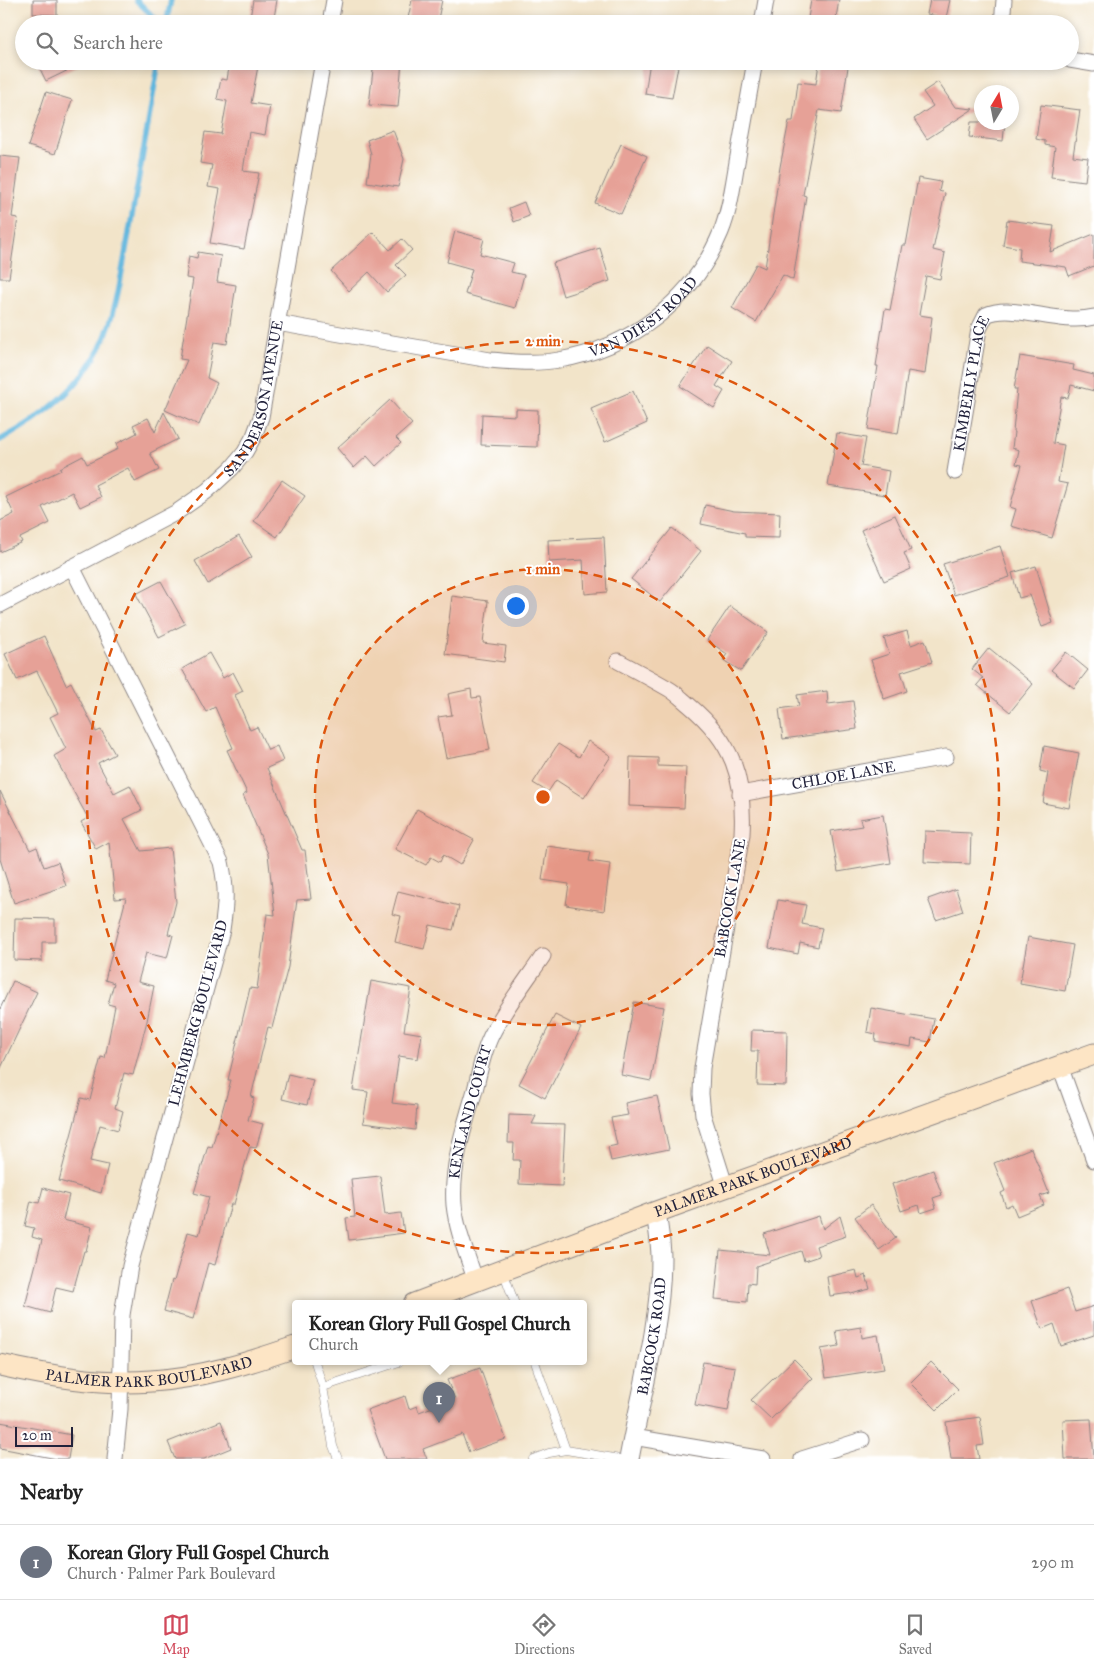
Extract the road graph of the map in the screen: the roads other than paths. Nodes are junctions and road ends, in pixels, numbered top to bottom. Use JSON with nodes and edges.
{"nodes":[{"id":1,"x":334,"y":0,"type":"edge"},
{"id":2,"x":766,"y":0,"type":"edge"},
{"id":3,"x":1004,"y":0,"type":"edge"},
{"id":4,"x":332,"y":15,"type":"edge"},
{"id":5,"x":764,"y":15,"type":"edge"},
{"id":6,"x":1003,"y":15,"type":"edge"},
{"id":7,"x":1079,"y":62,"type":"edge"},
{"id":8,"x":1094,"y":64,"type":"edge"},
{"id":9,"x":321,"y":70,"type":"edge"},
{"id":10,"x":753,"y":70,"type":"edge"},
{"id":11,"x":1094,"y":317,"type":"edge"},
{"id":12,"x":277,"y":323,"type":"junction"},
{"id":13,"x":955,"y":472,"type":"dead end"},
{"id":14,"x":72,"y":567,"type":"junction"},
{"id":15,"x":0,"y":605,"type":"edge"},
{"id":16,"x":618,"y":661,"type":"dead end"},
{"id":17,"x":946,"y":757,"type":"dead end"},
{"id":18,"x":740,"y":794,"type":"junction"},
{"id":19,"x":543,"y":956,"type":"dead end"},
{"id":20,"x":1094,"y":1054,"type":"edge"},
{"id":21,"x":1060,"y":1066,"type":"junction"},
{"id":22,"x":1094,"y":1160,"type":"edge"},
{"id":23,"x":726,"y":1188,"type":"junction"},
{"id":24,"x":656,"y":1212,"type":"junction"},
{"id":25,"x":504,"y":1271,"type":"junction"},
{"id":26,"x":476,"y":1282,"type":"junction"},
{"id":27,"x":425,"y":1300,"type":"edge"},
{"id":28,"x":514,"y":1300,"type":"edge"},
{"id":29,"x":292,"y":1348,"type":"edge"},
{"id":30,"x":0,"y":1365,"type":"edge"},
{"id":31,"x":316,"y":1365,"type":"edge"},
{"id":32,"x":390,"y":1365,"type":"edge"},
{"id":33,"x":536,"y":1365,"type":"edge"},
{"id":34,"x":120,"y":1382,"type":"junction"},
{"id":35,"x":323,"y":1388,"type":"junction"},
{"id":36,"x":633,"y":1437,"type":"junction"},
{"id":37,"x":862,"y":1440,"type":"dead end"},
{"id":38,"x":566,"y":1450,"type":"junction"},
{"id":39,"x":116,"y":1459,"type":"edge"},
{"id":40,"x":338,"y":1459,"type":"edge"},
{"id":41,"x":534,"y":1459,"type":"edge"},
{"id":42,"x":620,"y":1459,"type":"edge"},
{"id":43,"x":629,"y":1459,"type":"edge"},
{"id":44,"x":763,"y":1459,"type":"edge"},
{"id":45,"x":802,"y":1459,"type":"edge"}],
"edges":[{"from":1,"to":4,"type":"street"},
{"from":2,"to":5,"type":"street"},
{"from":3,"to":6,"type":"street"},
{"from":7,"to":8,"type":"street"},
{"from":9,"to":12,"type":"street","name":"SANDERSON AVENUE"},
{"from":10,"to":12,"type":"street","name":"VAN DIEST ROAD"},
{"from":11,"to":13,"type":"street","name":"KIMBERLY PLACE"},
{"from":12,"to":14,"type":"street","name":"SANDERSON AVENUE"},
{"from":14,"to":15,"type":"street","name":"SANDERSON AVENUE"},
{"from":14,"to":34,"type":"street","name":"LEHMBERG BOULEVARD"},
{"from":16,"to":18,"type":"street","name":"BABCOCK LANE"},
{"from":17,"to":18,"type":"street","name":"CHLOE LANE"},
{"from":18,"to":23,"type":"street","name":"BABCOCK LANE"},
{"from":19,"to":26,"type":"street","name":"KENLAND COURT"},
{"from":20,"to":21,"type":"main road","name":"PALMER PARK BOULEVARD"},
{"from":21,"to":22,"type":"street"},
{"from":21,"to":23,"type":"main road","name":"PALMER PARK BOULEVARD"},
{"from":23,"to":24,"type":"main road","name":"PALMER PARK BOULEVARD"},
{"from":24,"to":25,"type":"main road","name":"PALMER PARK BOULEVARD"},
{"from":24,"to":36,"type":"street","name":"BABCOCK ROAD"},
{"from":25,"to":26,"type":"main road","name":"PALMER PARK BOULEVARD"},
{"from":25,"to":28,"type":"lane"},
{"from":26,"to":27,"type":"main road","name":"PALMER PARK BOULEVARD"},
{"from":29,"to":34,"type":"main road","name":"PALMER PARK BOULEVARD"},
{"from":30,"to":34,"type":"main road","name":"PALMER PARK BOULEVARD"},
{"from":31,"to":35,"type":"lane"},
{"from":32,"to":35,"type":"lane"},
{"from":33,"to":38,"type":"lane"},
{"from":34,"to":39,"type":"street","name":"LEHMBERG BOULEVARD"},
{"from":35,"to":40,"type":"lane"},
{"from":36,"to":43,"type":"street","name":"BABCOCK ROAD"},
{"from":36,"to":44,"type":"street"},
{"from":37,"to":45,"type":"street"},
{"from":38,"to":41,"type":"lane"},
{"from":38,"to":42,"type":"lane"}]}
